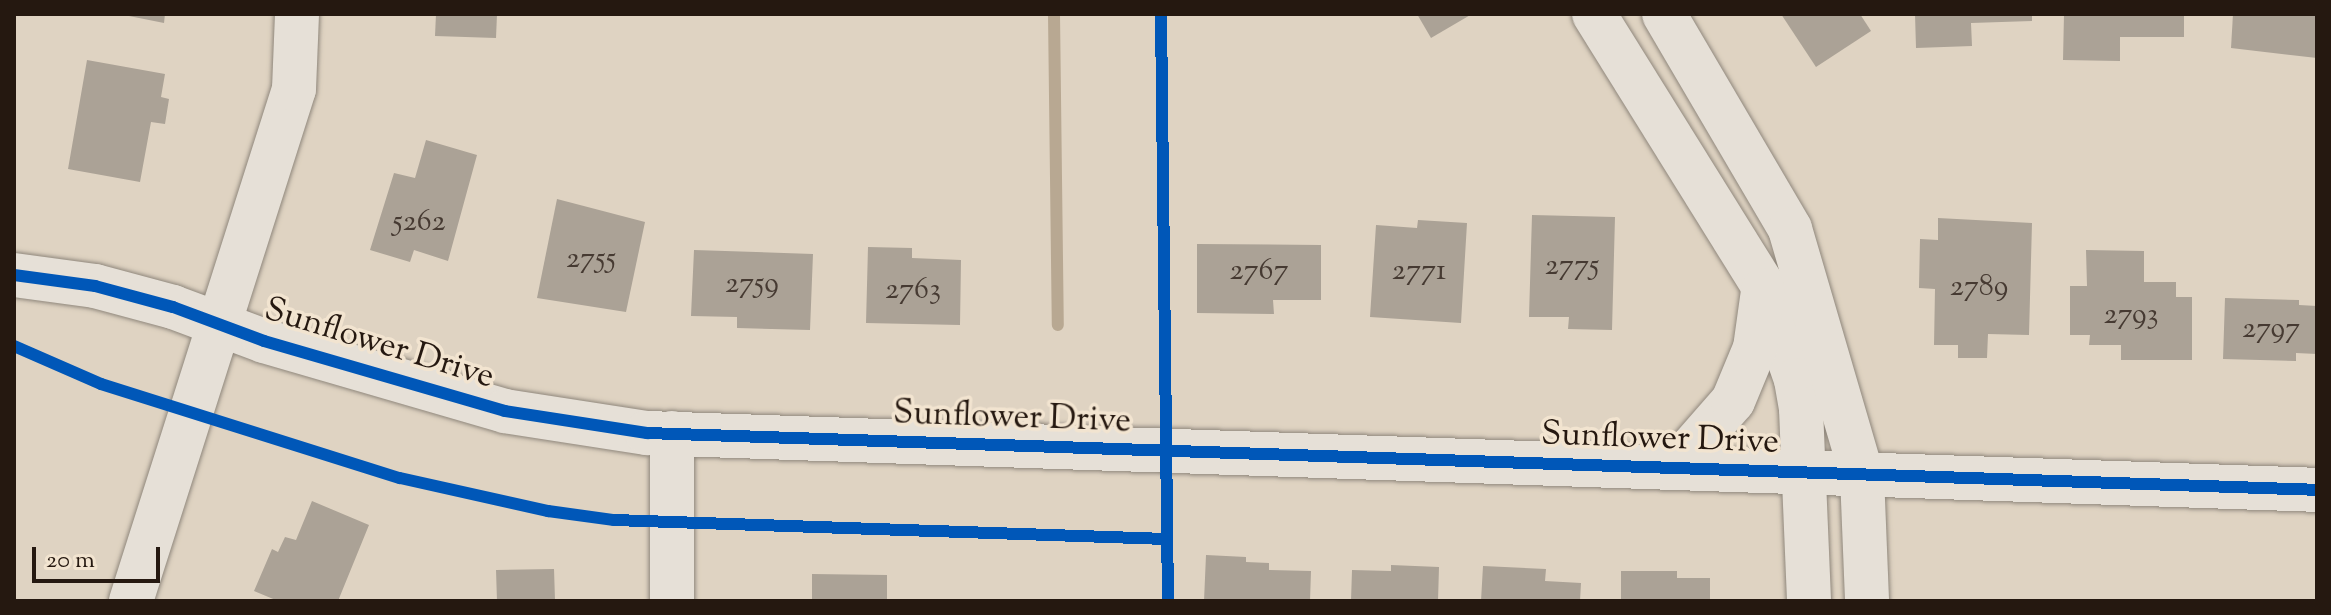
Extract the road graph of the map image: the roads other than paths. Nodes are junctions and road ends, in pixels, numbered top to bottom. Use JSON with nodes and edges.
{"nodes":[{"id":1,"x":297,"y":14,"type":"edge"},
{"id":2,"x":1594,"y":14,"type":"edge"},
{"id":3,"x":1664,"y":14,"type":"edge"},
{"id":4,"x":14,"y":275,"type":"edge"},
{"id":5,"x":1763,"y":285,"type":"junction"},
{"id":6,"x":222,"y":323,"type":"junction"},
{"id":7,"x":672,"y":433,"type":"junction"},
{"id":8,"x":1676,"y":466,"type":"junction"},
{"id":9,"x":1805,"y":472,"type":"junction"},
{"id":10,"x":1862,"y":475,"type":"junction"},
{"id":11,"x":2317,"y":490,"type":"edge"},
{"id":12,"x":131,"y":601,"type":"edge"},
{"id":13,"x":672,"y":601,"type":"edge"},
{"id":14,"x":1809,"y":601,"type":"edge"},
{"id":15,"x":1867,"y":601,"type":"edge"}],
"edges":[{"from":1,"to":6,"type":"street"},
{"from":2,"to":5,"type":"street"},
{"from":3,"to":10,"type":"street"},
{"from":4,"to":6,"type":"street","name":"Sunflower Drive"},
{"from":5,"to":8,"type":"street"},
{"from":5,"to":9,"type":"street"},
{"from":6,"to":7,"type":"street","name":"Sunflower Drive"},
{"from":6,"to":12,"type":"street"},
{"from":7,"to":8,"type":"street","name":"Sunflower Drive"},
{"from":7,"to":13,"type":"street"},
{"from":8,"to":9,"type":"street","name":"Sunflower Drive"},
{"from":9,"to":10,"type":"street","name":"Sunflower Drive"},
{"from":9,"to":14,"type":"street"},
{"from":10,"to":11,"type":"street","name":"Sunflower Drive"},
{"from":10,"to":15,"type":"street"}]}
